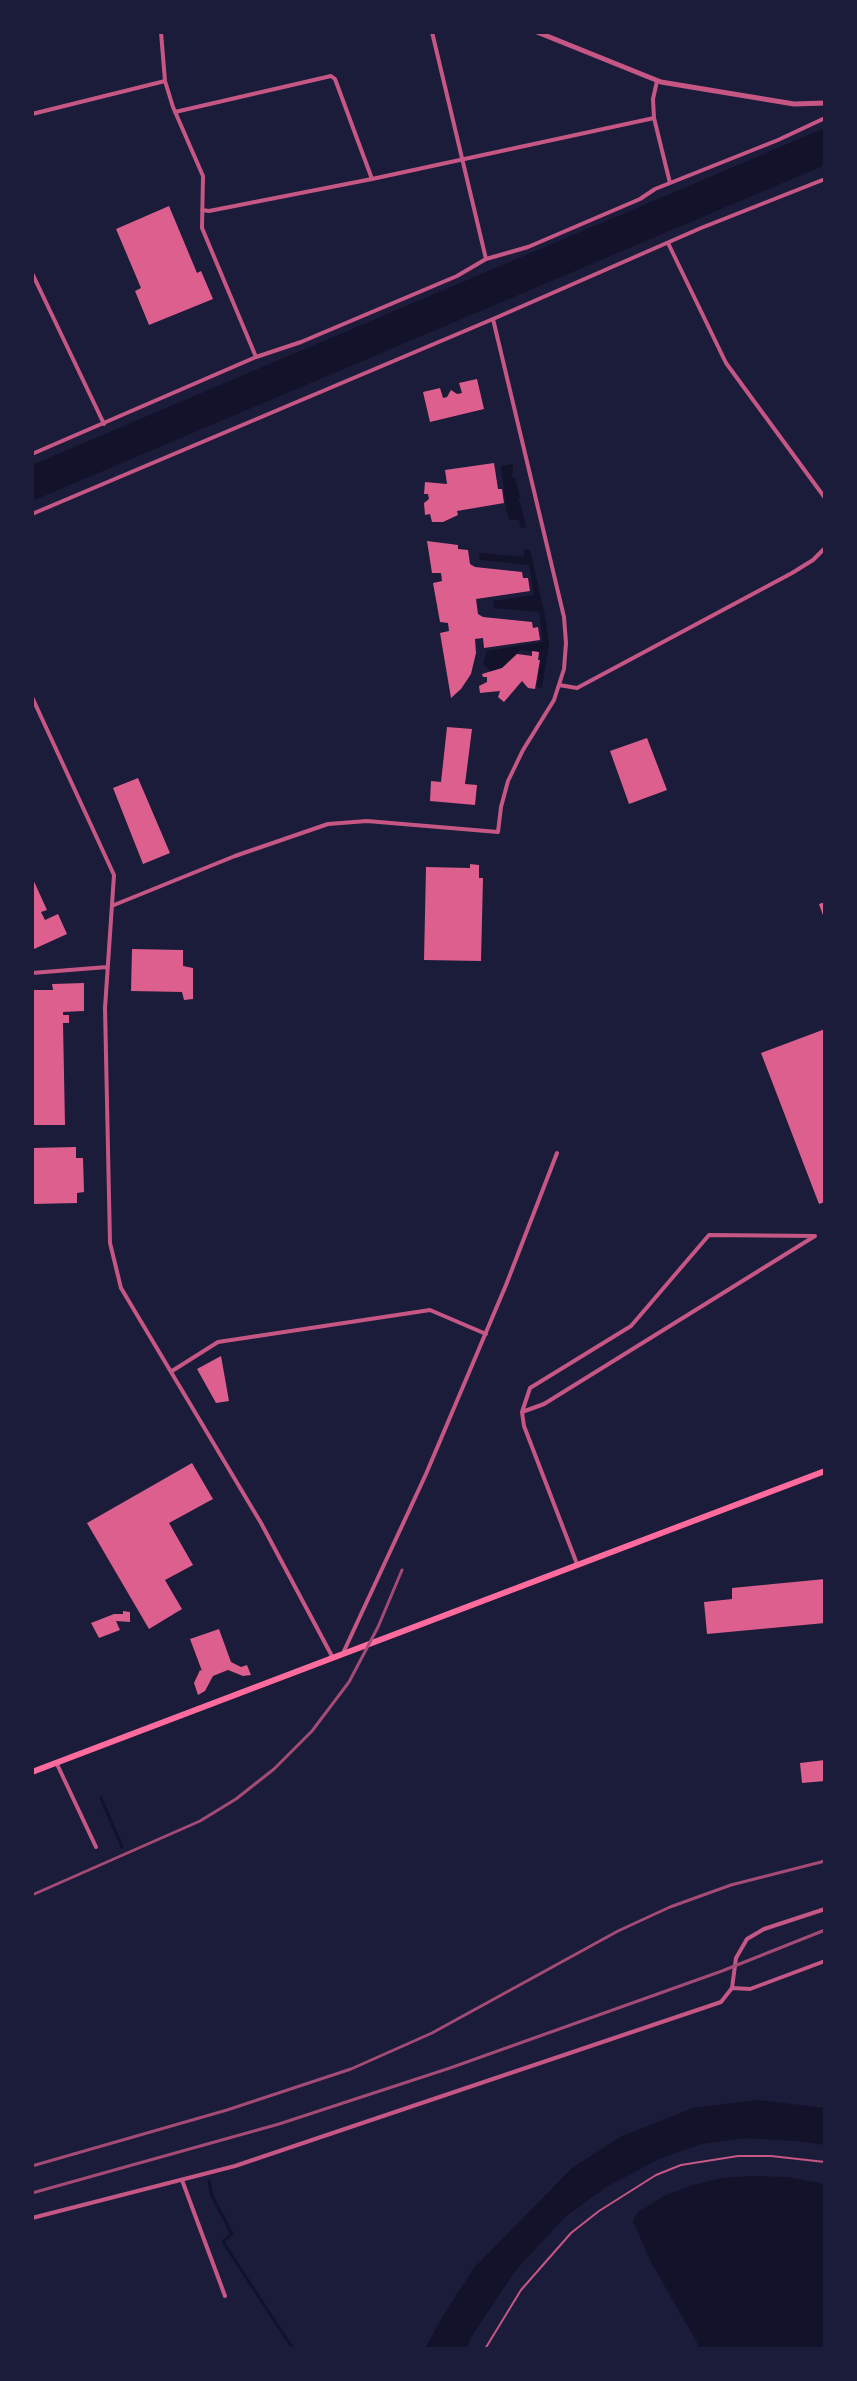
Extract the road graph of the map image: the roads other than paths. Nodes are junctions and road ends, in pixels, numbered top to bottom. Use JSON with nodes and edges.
{"nodes":[{"id":1,"x":161,"y":32,"type":"edge"},
{"id":2,"x":432,"y":32,"type":"edge"},
{"id":3,"x":537,"y":32,"type":"edge"},
{"id":4,"x":165,"y":81,"type":"junction"},
{"id":5,"x":657,"y":81,"type":"junction"},
{"id":6,"x":825,"y":103,"type":"edge"},
{"id":7,"x":175,"y":112,"type":"junction"},
{"id":8,"x":32,"y":114,"type":"edge"},
{"id":9,"x":654,"y":118,"type":"junction"},
{"id":10,"x":825,"y":118,"type":"edge"},
{"id":11,"x":462,"y":159,"type":"junction"},
{"id":12,"x":372,"y":179,"type":"junction"},
{"id":13,"x":825,"y":179,"type":"edge"},
{"id":14,"x":670,"y":183,"type":"junction"},
{"id":15,"x":202,"y":210,"type":"junction"},
{"id":16,"x":668,"y":243,"type":"junction"},
{"id":17,"x":486,"y":259,"type":"junction"},
{"id":18,"x":32,"y":273,"type":"edge"},
{"id":19,"x":493,"y":319,"type":"junction"},
{"id":20,"x":256,"y":357,"type":"junction"},
{"id":21,"x":104,"y":424,"type":"junction"},
{"id":22,"x":32,"y":454,"type":"edge"},
{"id":23,"x":825,"y":498,"type":"edge"},
{"id":24,"x":32,"y":514,"type":"edge"},
{"id":25,"x":825,"y":548,"type":"edge"},
{"id":26,"x":559,"y":685,"type":"junction"},
{"id":27,"x":32,"y":697,"type":"edge"},
{"id":28,"x":114,"y":905,"type":"junction"},
{"id":29,"x":107,"y":967,"type":"junction"},
{"id":30,"x":32,"y":973,"type":"edge"},
{"id":31,"x":557,"y":1153,"type":"dead end"},
{"id":32,"x":824,"y":1235,"type":"edge"},
{"id":33,"x":815,"y":1236,"type":"junction"},
{"id":34,"x":486,"y":1334,"type":"junction"},
{"id":35,"x":171,"y":1372,"type":"junction"},
{"id":36,"x":522,"y":1412,"type":"junction"},
{"id":37,"x":825,"y":1471,"type":"edge"},
{"id":38,"x":577,"y":1564,"type":"junction"},
{"id":39,"x":343,"y":1654,"type":"junction"},
{"id":40,"x":333,"y":1658,"type":"junction"},
{"id":41,"x":56,"y":1762,"type":"junction"},
{"id":42,"x":32,"y":1772,"type":"edge"},
{"id":43,"x":96,"y":1847,"type":"dead end"},
{"id":44,"x":825,"y":1909,"type":"edge"},
{"id":45,"x":825,"y":1961,"type":"edge"},
{"id":46,"x":732,"y":1988,"type":"junction"},
{"id":47,"x":825,"y":2162,"type":"edge"},
{"id":48,"x":182,"y":2180,"type":"junction"},
{"id":49,"x":32,"y":2218,"type":"edge"},
{"id":50,"x":225,"y":2296,"type":"dead end"},
{"id":51,"x":485,"y":2349,"type":"edge"}],
"edges":[{"from":1,"to":4,"type":"street"},
{"from":2,"to":11,"type":"street"},
{"from":3,"to":5,"type":"street"},
{"from":4,"to":7,"type":"street"},
{"from":4,"to":8,"type":"street"},
{"from":5,"to":6,"type":"street"},
{"from":5,"to":9,"type":"street"},
{"from":7,"to":12,"type":"street"},
{"from":7,"to":15,"type":"street"},
{"from":9,"to":11,"type":"street"},
{"from":9,"to":14,"type":"street"},
{"from":10,"to":14,"type":"street"},
{"from":11,"to":12,"type":"street"},
{"from":11,"to":17,"type":"street"},
{"from":12,"to":15,"type":"street"},
{"from":13,"to":16,"type":"street"},
{"from":14,"to":17,"type":"street"},
{"from":15,"to":20,"type":"street"},
{"from":16,"to":19,"type":"street"},
{"from":16,"to":23,"type":"street"},
{"from":17,"to":20,"type":"street"},
{"from":18,"to":21,"type":"street"},
{"from":19,"to":24,"type":"street"},
{"from":19,"to":26,"type":"street"},
{"from":20,"to":21,"type":"street"},
{"from":21,"to":22,"type":"street"},
{"from":25,"to":26,"type":"street"},
{"from":26,"to":28,"type":"street"},
{"from":27,"to":28,"type":"street"},
{"from":28,"to":29,"type":"street"},
{"from":29,"to":30,"type":"street"},
{"from":29,"to":35,"type":"street"},
{"from":31,"to":34,"type":"street"},
{"from":32,"to":33,"type":"street"},
{"from":33,"to":36,"type":"street"},
{"from":33,"to":36,"type":"street"},
{"from":34,"to":35,"type":"street"},
{"from":34,"to":39,"type":"street"},
{"from":35,"to":40,"type":"street"},
{"from":36,"to":38,"type":"street"},
{"from":37,"to":38,"type":"main road"},
{"from":38,"to":39,"type":"main road"},
{"from":39,"to":40,"type":"main road"},
{"from":40,"to":41,"type":"main road"},
{"from":41,"to":42,"type":"main road"},
{"from":41,"to":43,"type":"street"},
{"from":44,"to":46,"type":"street"},
{"from":45,"to":46,"type":"street"},
{"from":46,"to":48,"type":"street"},
{"from":47,"to":51,"type":"lane"},
{"from":48,"to":49,"type":"street"},
{"from":48,"to":50,"type":"street"}]}
